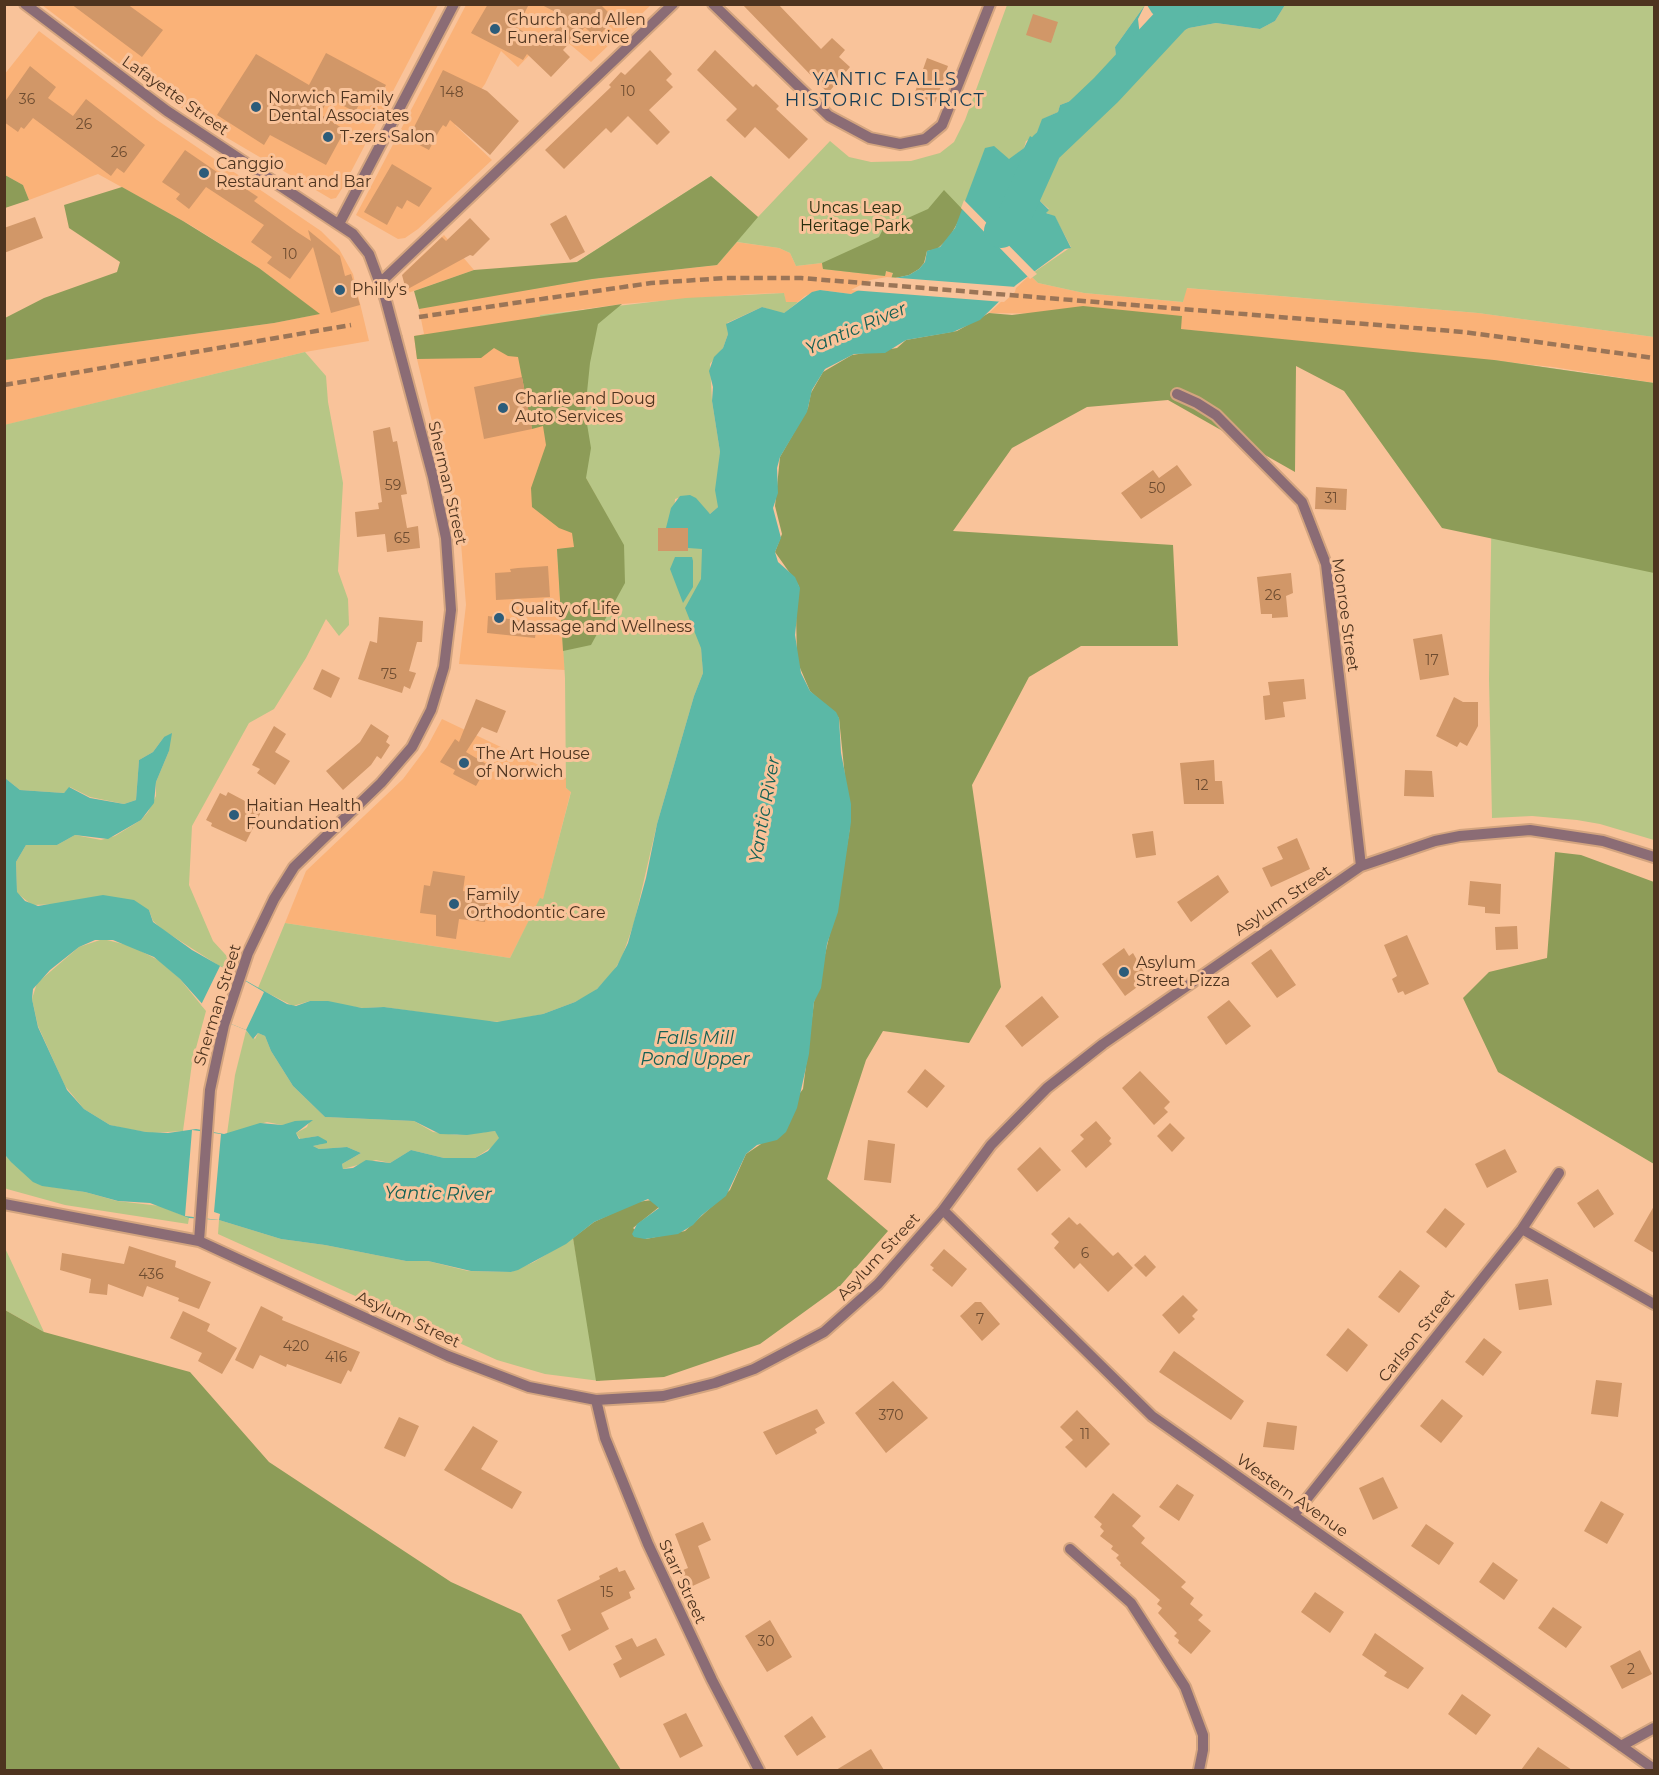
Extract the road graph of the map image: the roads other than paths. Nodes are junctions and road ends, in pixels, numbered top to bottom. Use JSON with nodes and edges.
{"nodes":[{"id":1,"x":26,"y":4,"type":"edge"},
{"id":2,"x":454,"y":4,"type":"edge"},
{"id":3,"x":673,"y":4,"type":"edge"},
{"id":4,"x":713,"y":4,"type":"edge"},
{"id":5,"x":990,"y":4,"type":"edge"},
{"id":6,"x":339,"y":224,"type":"junction"},
{"id":7,"x":380,"y":283,"type":"junction"},
{"id":8,"x":1177,"y":394,"type":"dead end"},
{"id":9,"x":1654,"y":857,"type":"edge"},
{"id":10,"x":1361,"y":866,"type":"junction"},
{"id":11,"x":1559,"y":1173,"type":"dead end"},
{"id":12,"x":4,"y":1204,"type":"edge"},
{"id":13,"x":943,"y":1210,"type":"junction"},
{"id":14,"x":1522,"y":1229,"type":"junction"},
{"id":15,"x":200,"y":1241,"type":"junction"},
{"id":16,"x":1654,"y":1304,"type":"edge"},
{"id":17,"x":596,"y":1400,"type":"junction"},
{"id":18,"x":1294,"y":1515,"type":"junction"},
{"id":19,"x":1070,"y":1549,"type":"dead end"},
{"id":20,"x":1654,"y":1728,"type":"edge"},
{"id":21,"x":1622,"y":1746,"type":"junction"},
{"id":22,"x":1654,"y":1769,"type":"edge"},
{"id":23,"x":759,"y":1770,"type":"edge"},
{"id":24,"x":1199,"y":1770,"type":"edge"}],
"edges":[{"from":1,"to":6,"type":"street","name":"Lafayette Street"},
{"from":2,"to":6,"type":"street"},
{"from":3,"to":7,"type":"street"},
{"from":4,"to":5,"type":"street"},
{"from":6,"to":7,"type":"street","name":"Lafayette Street"},
{"from":7,"to":15,"type":"street","name":"Sherman Street","bridge":true},
{"from":8,"to":10,"type":"street","name":"Monroe Street"},
{"from":9,"to":10,"type":"street","name":"Asylum Street"},
{"from":10,"to":13,"type":"street","name":"Asylum Street"},
{"from":11,"to":14,"type":"street","name":"Carlson Street"},
{"from":12,"to":15,"type":"street","name":"Asylum Street"},
{"from":13,"to":17,"type":"street","name":"Asylum Street"},
{"from":13,"to":18,"type":"street","name":"Western Avenue"},
{"from":14,"to":16,"type":"street"},
{"from":14,"to":18,"type":"street","name":"Carlson Street"},
{"from":15,"to":17,"type":"street","name":"Asylum Street"},
{"from":17,"to":23,"type":"street","name":"Starr Street"},
{"from":18,"to":21,"type":"street","name":"Western Avenue"},
{"from":19,"to":24,"type":"street"},
{"from":20,"to":21,"type":"street"},
{"from":21,"to":22,"type":"street","name":"Western Avenue"}]}
